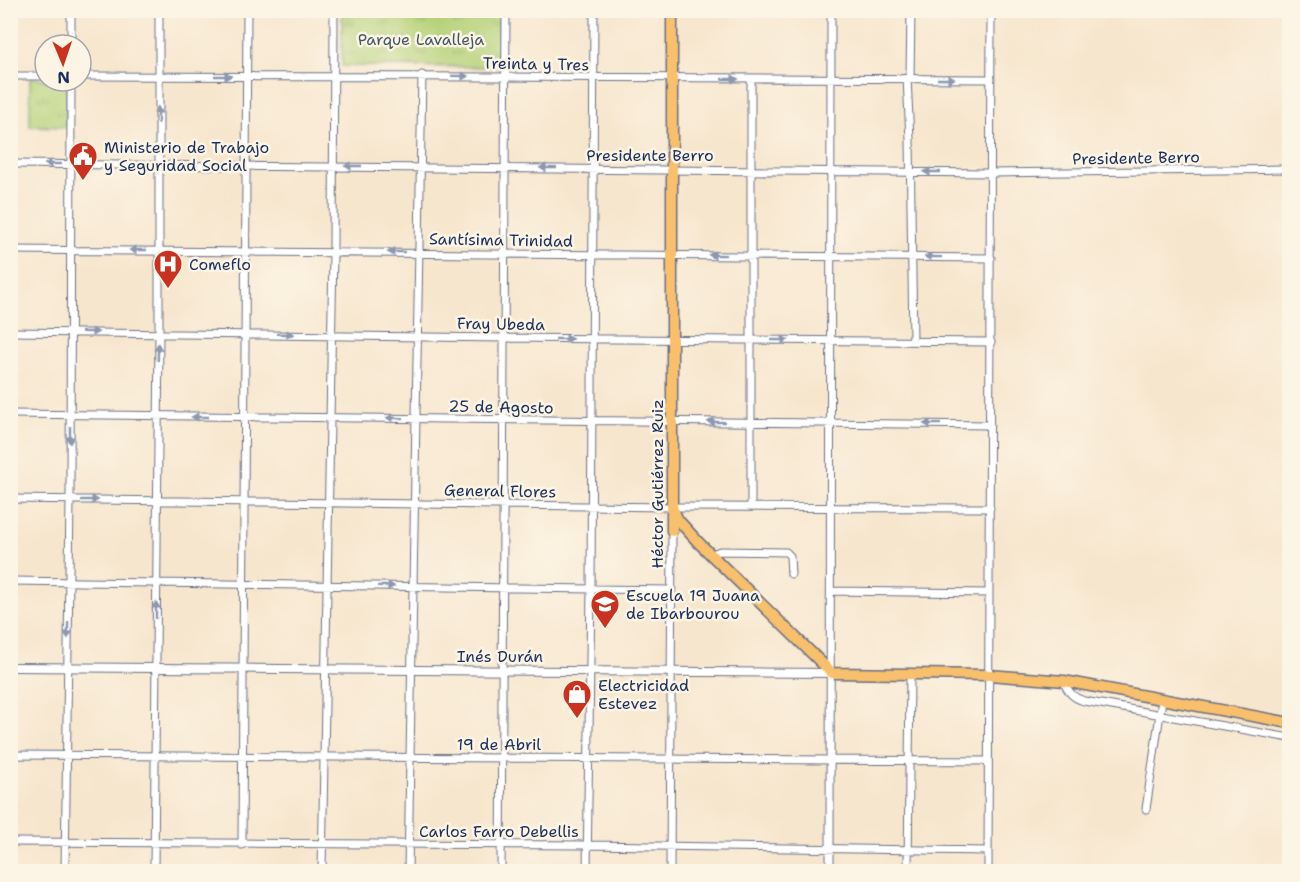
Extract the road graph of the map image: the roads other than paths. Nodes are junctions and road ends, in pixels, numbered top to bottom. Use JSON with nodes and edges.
{"nodes":[{"id":1,"x":71,"y":10,"type":"edge"},
{"id":2,"x":159,"y":10,"type":"edge"},
{"id":3,"x":247,"y":10,"type":"edge"},
{"id":4,"x":334,"y":10,"type":"edge"},
{"id":5,"x":506,"y":10,"type":"edge"},
{"id":6,"x":594,"y":10,"type":"edge"},
{"id":7,"x":672,"y":10,"type":"edge"},
{"id":8,"x":831,"y":10,"type":"edge"},
{"id":9,"x":911,"y":10,"type":"edge"},
{"id":10,"x":991,"y":10,"type":"edge"},
{"id":11,"x":71,"y":33,"type":"edge"},
{"id":12,"x":422,"y":75,"type":"junction"},
{"id":13,"x":10,"y":76,"type":"edge"},
{"id":14,"x":33,"y":76,"type":"edge"},
{"id":15,"x":93,"y":76,"type":"edge"},
{"id":16,"x":158,"y":76,"type":"junction"},
{"id":17,"x":247,"y":76,"type":"junction"},
{"id":18,"x":334,"y":76,"type":"junction"},
{"id":19,"x":506,"y":77,"type":"junction"},
{"id":20,"x":594,"y":78,"type":"junction"},
{"id":21,"x":909,"y":78,"type":"junction"},
{"id":22,"x":671,"y":79,"type":"junction"},
{"id":23,"x":751,"y":79,"type":"junction"},
{"id":24,"x":832,"y":79,"type":"junction"},
{"id":25,"x":991,"y":79,"type":"junction"},
{"id":26,"x":71,"y":93,"type":"edge"},
{"id":27,"x":10,"y":164,"type":"edge"},
{"id":28,"x":72,"y":164,"type":"junction"},
{"id":29,"x":159,"y":165,"type":"junction"},
{"id":30,"x":246,"y":166,"type":"junction"},
{"id":31,"x":334,"y":166,"type":"junction"},
{"id":32,"x":421,"y":167,"type":"junction"},
{"id":33,"x":505,"y":167,"type":"junction"},
{"id":34,"x":593,"y":168,"type":"junction"},
{"id":35,"x":671,"y":169,"type":"junction"},
{"id":36,"x":1290,"y":169,"type":"edge"},
{"id":37,"x":751,"y":170,"type":"junction"},
{"id":38,"x":831,"y":171,"type":"junction"},
{"id":39,"x":910,"y":172,"type":"junction"},
{"id":40,"x":991,"y":172,"type":"junction"},
{"id":41,"x":10,"y":249,"type":"edge"},
{"id":42,"x":71,"y":250,"type":"junction"},
{"id":43,"x":159,"y":250,"type":"junction"},
{"id":44,"x":246,"y":251,"type":"junction"},
{"id":45,"x":333,"y":252,"type":"junction"},
{"id":46,"x":419,"y":252,"type":"junction"},
{"id":47,"x":505,"y":254,"type":"junction"},
{"id":48,"x":592,"y":254,"type":"junction"},
{"id":49,"x":671,"y":255,"type":"junction"},
{"id":50,"x":751,"y":256,"type":"junction"},
{"id":51,"x":831,"y":256,"type":"junction"},
{"id":52,"x":912,"y":257,"type":"junction"},
{"id":53,"x":991,"y":258,"type":"junction"},
{"id":54,"x":10,"y":332,"type":"edge"},
{"id":55,"x":71,"y":332,"type":"junction"},
{"id":56,"x":159,"y":333,"type":"junction"},
{"id":57,"x":246,"y":334,"type":"junction"},
{"id":58,"x":332,"y":335,"type":"junction"},
{"id":59,"x":419,"y":336,"type":"junction"},
{"id":60,"x":505,"y":338,"type":"junction"},
{"id":61,"x":592,"y":339,"type":"junction"},
{"id":62,"x":672,"y":339,"type":"junction"},
{"id":63,"x":751,"y":340,"type":"junction"},
{"id":64,"x":831,"y":340,"type":"junction"},
{"id":65,"x":913,"y":341,"type":"junction"},
{"id":66,"x":990,"y":342,"type":"junction"},
{"id":67,"x":10,"y":414,"type":"edge"},
{"id":68,"x":70,"y":415,"type":"junction"},
{"id":69,"x":157,"y":416,"type":"junction"},
{"id":70,"x":245,"y":417,"type":"junction"},
{"id":71,"x":330,"y":418,"type":"junction"},
{"id":72,"x":417,"y":419,"type":"junction"},
{"id":73,"x":504,"y":420,"type":"junction"},
{"id":74,"x":591,"y":422,"type":"junction"},
{"id":75,"x":672,"y":422,"type":"junction"},
{"id":76,"x":751,"y":423,"type":"junction"},
{"id":77,"x":831,"y":423,"type":"junction"},
{"id":78,"x":990,"y":425,"type":"junction"},
{"id":79,"x":10,"y":499,"type":"edge"},
{"id":80,"x":70,"y":500,"type":"junction"},
{"id":81,"x":156,"y":500,"type":"junction"},
{"id":82,"x":243,"y":501,"type":"junction"},
{"id":83,"x":328,"y":502,"type":"junction"},
{"id":84,"x":416,"y":503,"type":"junction"},
{"id":85,"x":503,"y":505,"type":"junction"},
{"id":86,"x":591,"y":506,"type":"junction"},
{"id":87,"x":672,"y":507,"type":"junction"},
{"id":88,"x":751,"y":507,"type":"junction"},
{"id":89,"x":831,"y":507,"type":"junction"},
{"id":90,"x":990,"y":508,"type":"junction"},
{"id":91,"x":685,"y":528,"type":"junction"},
{"id":92,"x":672,"y":531,"type":"junction"},
{"id":93,"x":699,"y":543,"type":"junction"},
{"id":94,"x":712,"y":554,"type":"junction"},
{"id":95,"x":791,"y":574,"type":"dead end"},
{"id":96,"x":10,"y":581,"type":"edge"},
{"id":97,"x":69,"y":582,"type":"junction"},
{"id":98,"x":156,"y":583,"type":"junction"},
{"id":99,"x":243,"y":584,"type":"junction"},
{"id":100,"x":327,"y":585,"type":"junction"},
{"id":101,"x":415,"y":587,"type":"junction"},
{"id":102,"x":504,"y":588,"type":"junction"},
{"id":103,"x":591,"y":589,"type":"junction"},
{"id":104,"x":671,"y":590,"type":"junction"},
{"id":105,"x":831,"y":591,"type":"junction"},
{"id":106,"x":989,"y":592,"type":"junction"},
{"id":107,"x":10,"y":667,"type":"edge"},
{"id":108,"x":68,"y":667,"type":"junction"},
{"id":109,"x":156,"y":668,"type":"junction"},
{"id":110,"x":243,"y":669,"type":"junction"},
{"id":111,"x":326,"y":669,"type":"junction"},
{"id":112,"x":413,"y":670,"type":"junction"},
{"id":113,"x":503,"y":671,"type":"junction"},
{"id":114,"x":589,"y":672,"type":"junction"},
{"id":115,"x":672,"y":672,"type":"junction"},
{"id":116,"x":831,"y":673,"type":"junction"},
{"id":117,"x":910,"y":674,"type":"junction"},
{"id":118,"x":989,"y":675,"type":"junction"},
{"id":119,"x":1064,"y":681,"type":"junction"},
{"id":120,"x":1162,"y":700,"type":"junction"},
{"id":121,"x":1160,"y":714,"type":"junction"},
{"id":122,"x":1290,"y":723,"type":"edge"},
{"id":123,"x":1290,"y":738,"type":"edge"},
{"id":124,"x":10,"y":755,"type":"edge"},
{"id":125,"x":68,"y":755,"type":"junction"},
{"id":126,"x":155,"y":756,"type":"junction"},
{"id":127,"x":242,"y":757,"type":"junction"},
{"id":128,"x":324,"y":757,"type":"junction"},
{"id":129,"x":411,"y":757,"type":"junction"},
{"id":130,"x":502,"y":758,"type":"junction"},
{"id":131,"x":588,"y":758,"type":"junction"},
{"id":132,"x":671,"y":759,"type":"junction"},
{"id":133,"x":831,"y":760,"type":"junction"},
{"id":134,"x":909,"y":760,"type":"junction"},
{"id":135,"x":988,"y":761,"type":"junction"},
{"id":136,"x":1146,"y":809,"type":"dead end"},
{"id":137,"x":10,"y":842,"type":"edge"},
{"id":138,"x":65,"y":843,"type":"junction"},
{"id":139,"x":154,"y":844,"type":"junction"},
{"id":140,"x":242,"y":844,"type":"junction"},
{"id":141,"x":322,"y":844,"type":"junction"},
{"id":142,"x":409,"y":844,"type":"junction"},
{"id":143,"x":501,"y":845,"type":"junction"},
{"id":144,"x":587,"y":845,"type":"junction"},
{"id":145,"x":670,"y":846,"type":"junction"},
{"id":146,"x":830,"y":848,"type":"junction"},
{"id":147,"x":909,"y":849,"type":"junction"},
{"id":148,"x":988,"y":851,"type":"junction"},
{"id":149,"x":65,"y":872,"type":"edge"},
{"id":150,"x":154,"y":872,"type":"edge"},
{"id":151,"x":322,"y":872,"type":"edge"},
{"id":152,"x":408,"y":872,"type":"edge"},
{"id":153,"x":501,"y":872,"type":"edge"},
{"id":154,"x":586,"y":872,"type":"edge"},
{"id":155,"x":670,"y":872,"type":"edge"},
{"id":156,"x":830,"y":872,"type":"edge"},
{"id":157,"x":908,"y":872,"type":"edge"},
{"id":158,"x":988,"y":872,"type":"edge"}],
"edges":[{"from":1,"to":11,"type":"street"},
{"from":2,"to":16,"type":"street"},
{"from":3,"to":17,"type":"street"},
{"from":4,"to":18,"type":"street"},
{"from":5,"to":19,"type":"street"},
{"from":6,"to":20,"type":"street"},
{"from":7,"to":22,"type":"highway","name":"Héctor Gutiérrez Ruiz"},
{"from":8,"to":24,"type":"street"},
{"from":9,"to":21,"type":"street"},
{"from":10,"to":25,"type":"street"},
{"from":12,"to":18,"type":"street","name":"Treinta y Tres"},
{"from":12,"to":19,"type":"street","name":"Treinta y Tres","one_way":true},
{"from":12,"to":32,"type":"street"},
{"from":13,"to":14,"type":"street"},
{"from":15,"to":16,"type":"street","name":"Treinta y Tres"},
{"from":16,"to":17,"type":"street","name":"Treinta y Tres","one_way":true},
{"from":29,"to":16,"type":"street","one_way":true},
{"from":17,"to":18,"type":"street","name":"Treinta y Tres"},
{"from":17,"to":30,"type":"street"},
{"from":18,"to":31,"type":"street"},
{"from":19,"to":20,"type":"street","name":"Treinta y Tres"},
{"from":19,"to":33,"type":"street"},
{"from":20,"to":22,"type":"street","name":"Treinta y Tres"},
{"from":20,"to":34,"type":"street"},
{"from":21,"to":24,"type":"street","name":"Treinta y Tres"},
{"from":21,"to":25,"type":"street","name":"Treinta y Tres","one_way":true},
{"from":21,"to":39,"type":"street"},
{"from":22,"to":23,"type":"street","name":"Treinta y Tres","one_way":true},
{"from":22,"to":35,"type":"highway","name":"Héctor Gutiérrez Ruiz"},
{"from":23,"to":24,"type":"street","name":"Treinta y Tres"},
{"from":23,"to":37,"type":"street"},
{"from":24,"to":38,"type":"street"},
{"from":25,"to":40,"type":"street"},
{"from":26,"to":28,"type":"street"},
{"from":28,"to":27,"type":"street","name":"Presidente Berro","one_way":true},
{"from":28,"to":29,"type":"street","name":"Presidente Berro"},
{"from":28,"to":42,"type":"street"},
{"from":29,"to":30,"type":"street","name":"Presidente Berro"},
{"from":29,"to":43,"type":"street"},
{"from":30,"to":31,"type":"street","name":"Presidente Berro"},
{"from":30,"to":44,"type":"street"},
{"from":32,"to":31,"type":"street","name":"Presidente Berro","one_way":true},
{"from":31,"to":45,"type":"street"},
{"from":32,"to":33,"type":"street","name":"Presidente Berro"},
{"from":32,"to":46,"type":"street"},
{"from":34,"to":33,"type":"street","name":"Presidente Berro","one_way":true},
{"from":33,"to":47,"type":"street"},
{"from":34,"to":35,"type":"street","name":"Presidente Berro"},
{"from":34,"to":48,"type":"street"},
{"from":35,"to":37,"type":"street","name":"Presidente Berro"},
{"from":35,"to":49,"type":"highway","name":"Héctor Gutiérrez Ruiz"},
{"from":36,"to":40,"type":"street","name":"Presidente Berro"},
{"from":37,"to":38,"type":"street","name":"Presidente Berro"},
{"from":37,"to":50,"type":"street"},
{"from":38,"to":39,"type":"street","name":"Presidente Berro"},
{"from":38,"to":51,"type":"street"},
{"from":40,"to":39,"type":"street","name":"Presidente Berro","one_way":true},
{"from":39,"to":52,"type":"street"},
{"from":40,"to":53,"type":"street"},
{"from":41,"to":42,"type":"street","name":"Santísima Trinidad"},
{"from":43,"to":42,"type":"street","name":"Santísima Trinidad","one_way":true},
{"from":42,"to":55,"type":"street"},
{"from":43,"to":44,"type":"street","name":"Santísima Trinidad"},
{"from":43,"to":56,"type":"street"},
{"from":44,"to":45,"type":"street","name":"Santísima Trinidad"},
{"from":44,"to":57,"type":"street"},
{"from":46,"to":45,"type":"street","name":"Santísima Trinidad","one_way":true},
{"from":45,"to":58,"type":"street"},
{"from":46,"to":47,"type":"street","name":"Santísima Trinidad"},
{"from":46,"to":59,"type":"street"},
{"from":47,"to":48,"type":"street","name":"Santísima Trinidad"},
{"from":47,"to":60,"type":"street"},
{"from":48,"to":49,"type":"street","name":"Santísima Trinidad"},
{"from":48,"to":61,"type":"street"},
{"from":50,"to":49,"type":"street","name":"Santísima Trinidad","one_way":true},
{"from":49,"to":62,"type":"highway","name":"Héctor Gutiérrez Ruiz"},
{"from":50,"to":51,"type":"street","name":"Santísima Trinidad"},
{"from":50,"to":63,"type":"street"},
{"from":51,"to":52,"type":"street","name":"Santísima Trinidad"},
{"from":51,"to":64,"type":"street"},
{"from":53,"to":52,"type":"street","name":"Santísima Trinidad","one_way":true},
{"from":52,"to":65,"type":"street"},
{"from":53,"to":66,"type":"street"},
{"from":54,"to":55,"type":"street","name":"Fray Ubeda"},
{"from":55,"to":56,"type":"street","name":"Fray Ubeda","one_way":true},
{"from":55,"to":68,"type":"street"},
{"from":56,"to":57,"type":"street","name":"Fray Ubeda"},
{"from":69,"to":56,"type":"street","one_way":true},
{"from":57,"to":58,"type":"street","name":"Fray Ubeda","one_way":true},
{"from":57,"to":70,"type":"street"},
{"from":58,"to":59,"type":"street","name":"Fray Ubeda"},
{"from":58,"to":71,"type":"street"},
{"from":59,"to":60,"type":"street","name":"Fray Ubeda"},
{"from":59,"to":72,"type":"street"},
{"from":60,"to":61,"type":"street","name":"Fray Ubeda","one_way":true},
{"from":60,"to":73,"type":"street"},
{"from":61,"to":62,"type":"street","name":"Fray Ubeda"},
{"from":61,"to":74,"type":"street"},
{"from":62,"to":63,"type":"street","name":"Fray Ubeda"},
{"from":62,"to":75,"type":"highway","name":"Héctor Gutiérrez Ruiz"},
{"from":63,"to":64,"type":"street","name":"Fray Ubeda","one_way":true},
{"from":63,"to":76,"type":"street"},
{"from":64,"to":65,"type":"street","name":"Fray Ubeda"},
{"from":64,"to":77,"type":"street"},
{"from":65,"to":66,"type":"street","name":"Fray Ubeda"},
{"from":66,"to":78,"type":"street"},
{"from":67,"to":68,"type":"street","name":"25 de Agosto"},
{"from":68,"to":69,"type":"street","name":"25 de Agosto"},
{"from":68,"to":80,"type":"street","one_way":true},
{"from":70,"to":69,"type":"street","name":"25 de Agosto","one_way":true},
{"from":69,"to":81,"type":"street"},
{"from":70,"to":71,"type":"street","name":"25 de Agosto"},
{"from":70,"to":82,"type":"street"},
{"from":72,"to":71,"type":"street","name":"25 de Agosto","one_way":true},
{"from":71,"to":83,"type":"street"},
{"from":72,"to":73,"type":"street","name":"25 de Agosto"},
{"from":72,"to":84,"type":"street"},
{"from":73,"to":74,"type":"street","name":"25 de Agosto"},
{"from":73,"to":85,"type":"street"},
{"from":74,"to":75,"type":"street","name":"25 de Agosto"},
{"from":74,"to":86,"type":"street"},
{"from":76,"to":75,"type":"street","name":"25 de Agosto","one_way":true},
{"from":75,"to":87,"type":"highway","name":"Héctor Gutiérrez Ruiz"},
{"from":76,"to":77,"type":"street","name":"25 de Agosto"},
{"from":76,"to":88,"type":"street"},
{"from":78,"to":77,"type":"street","name":"25 de Agosto","one_way":true},
{"from":77,"to":89,"type":"street"},
{"from":78,"to":90,"type":"street"},
{"from":79,"to":80,"type":"street","name":"General Flores"},
{"from":80,"to":81,"type":"street","name":"General Flores","one_way":true},
{"from":80,"to":97,"type":"street"},
{"from":81,"to":82,"type":"street","name":"General Flores"},
{"from":81,"to":98,"type":"street"},
{"from":82,"to":83,"type":"street","name":"General Flores"},
{"from":82,"to":99,"type":"street"},
{"from":83,"to":84,"type":"street","name":"General Flores"},
{"from":83,"to":100,"type":"street"},
{"from":84,"to":85,"type":"street","name":"General Flores"},
{"from":84,"to":101,"type":"street"},
{"from":85,"to":86,"type":"street","name":"General Flores"},
{"from":85,"to":102,"type":"street"},
{"from":86,"to":87,"type":"street","name":"General Flores"},
{"from":86,"to":103,"type":"street"},
{"from":87,"to":88,"type":"street","name":"General Flores"},
{"from":87,"to":91,"type":"highway"},
{"from":87,"to":92,"type":"highway","name":"Héctor Gutiérrez Ruiz"},
{"from":88,"to":89,"type":"street","name":"General Flores"},
{"from":89,"to":90,"type":"street","name":"General Flores"},
{"from":89,"to":105,"type":"street"},
{"from":90,"to":106,"type":"street"},
{"from":91,"to":92,"type":"highway"},
{"from":91,"to":93,"type":"highway"},
{"from":92,"to":93,"type":"highway"},
{"from":92,"to":104,"type":"street","name":"Héctor Gutiérrez Ruiz"},
{"from":93,"to":94,"type":"highway"},
{"from":94,"to":95,"type":"street"},
{"from":94,"to":116,"type":"highway"},
{"from":96,"to":97,"type":"street"},
{"from":97,"to":98,"type":"street"},
{"from":97,"to":108,"type":"street","one_way":true},
{"from":98,"to":99,"type":"street"},
{"from":109,"to":98,"type":"street","one_way":true},
{"from":99,"to":100,"type":"street"},
{"from":99,"to":110,"type":"street"},
{"from":100,"to":101,"type":"street","one_way":true},
{"from":100,"to":111,"type":"street"},
{"from":101,"to":102,"type":"street"},
{"from":101,"to":112,"type":"street"},
{"from":102,"to":103,"type":"street"},
{"from":102,"to":113,"type":"street"},
{"from":103,"to":104,"type":"street"},
{"from":103,"to":114,"type":"street"},
{"from":104,"to":115,"type":"street","name":"Héctor Gutiérrez Ruiz"},
{"from":105,"to":106,"type":"street"},
{"from":105,"to":116,"type":"street"},
{"from":106,"to":118,"type":"street"},
{"from":107,"to":108,"type":"street","name":"Inés Durán"},
{"from":108,"to":109,"type":"street","name":"Inés Durán"},
{"from":108,"to":125,"type":"street"},
{"from":109,"to":110,"type":"street","name":"Inés Durán"},
{"from":109,"to":126,"type":"street"},
{"from":110,"to":111,"type":"street","name":"Inés Durán"},
{"from":110,"to":127,"type":"street"},
{"from":111,"to":112,"type":"street","name":"Inés Durán"},
{"from":111,"to":128,"type":"street"},
{"from":112,"to":113,"type":"street","name":"Inés Durán"},
{"from":112,"to":129,"type":"street"},
{"from":113,"to":114,"type":"street","name":"Inés Durán"},
{"from":113,"to":130,"type":"street"},
{"from":114,"to":115,"type":"street","name":"Inés Durán"},
{"from":114,"to":131,"type":"street"},
{"from":115,"to":116,"type":"street","name":"Inés Durán"},
{"from":115,"to":132,"type":"street","name":"Héctor Gutiérrez Ruiz"},
{"from":116,"to":117,"type":"highway","name":"Inés Durán"},
{"from":116,"to":133,"type":"street"},
{"from":117,"to":118,"type":"highway","name":"Inés Durán"},
{"from":117,"to":134,"type":"street"},
{"from":118,"to":119,"type":"highway","name":"Inés Durán"},
{"from":118,"to":135,"type":"street"},
{"from":119,"to":120,"type":"highway","name":"Inés Durán"},
{"from":119,"to":121,"type":"street"},
{"from":120,"to":121,"type":"street"},
{"from":120,"to":122,"type":"highway","name":"Inés Durán"},
{"from":121,"to":123,"type":"street"},
{"from":121,"to":136,"type":"street"},
{"from":124,"to":125,"type":"street","name":"19 de Abril"},
{"from":125,"to":126,"type":"street","name":"19 de Abril"},
{"from":125,"to":138,"type":"street"},
{"from":126,"to":127,"type":"street","name":"19 de Abril"},
{"from":126,"to":139,"type":"street"},
{"from":127,"to":128,"type":"street","name":"19 de Abril"},
{"from":127,"to":140,"type":"street"},
{"from":128,"to":129,"type":"street","name":"19 de Abril"},
{"from":128,"to":141,"type":"street"},
{"from":129,"to":130,"type":"street","name":"19 de Abril"},
{"from":129,"to":142,"type":"street"},
{"from":130,"to":131,"type":"street","name":"19 de Abril"},
{"from":130,"to":143,"type":"street"},
{"from":131,"to":132,"type":"street","name":"19 de Abril"},
{"from":131,"to":144,"type":"street"},
{"from":132,"to":133,"type":"street","name":"19 de Abril"},
{"from":132,"to":145,"type":"street","name":"Héctor Gutiérrez Ruiz"},
{"from":133,"to":134,"type":"street","name":"19 de Abril"},
{"from":133,"to":146,"type":"street"},
{"from":134,"to":135,"type":"street","name":"19 de Abril"},
{"from":134,"to":147,"type":"street"},
{"from":135,"to":148,"type":"street"},
{"from":137,"to":138,"type":"street","name":"Carlos Farro Debellis"},
{"from":138,"to":139,"type":"street","name":"Carlos Farro Debellis"},
{"from":138,"to":149,"type":"street"},
{"from":139,"to":140,"type":"street","name":"Carlos Farro Debellis"},
{"from":139,"to":150,"type":"street"},
{"from":140,"to":141,"type":"street","name":"Carlos Farro Debellis"},
{"from":141,"to":142,"type":"street","name":"Carlos Farro Debellis"},
{"from":141,"to":151,"type":"street"},
{"from":142,"to":143,"type":"street","name":"Carlos Farro Debellis"},
{"from":142,"to":152,"type":"street"},
{"from":143,"to":144,"type":"street","name":"Carlos Farro Debellis"},
{"from":143,"to":153,"type":"street"},
{"from":144,"to":145,"type":"street","name":"Carlos Farro Debellis"},
{"from":144,"to":154,"type":"street"},
{"from":145,"to":146,"type":"street","name":"Carlos Farro Debellis"},
{"from":145,"to":155,"type":"street","name":"Héctor Gutiérrez Ruiz"},
{"from":146,"to":147,"type":"street","name":"Carlos Farro Debellis"},
{"from":146,"to":156,"type":"street"},
{"from":147,"to":148,"type":"street","name":"Carlos Farro Debellis"},
{"from":147,"to":157,"type":"street"},
{"from":148,"to":158,"type":"street"}]}
